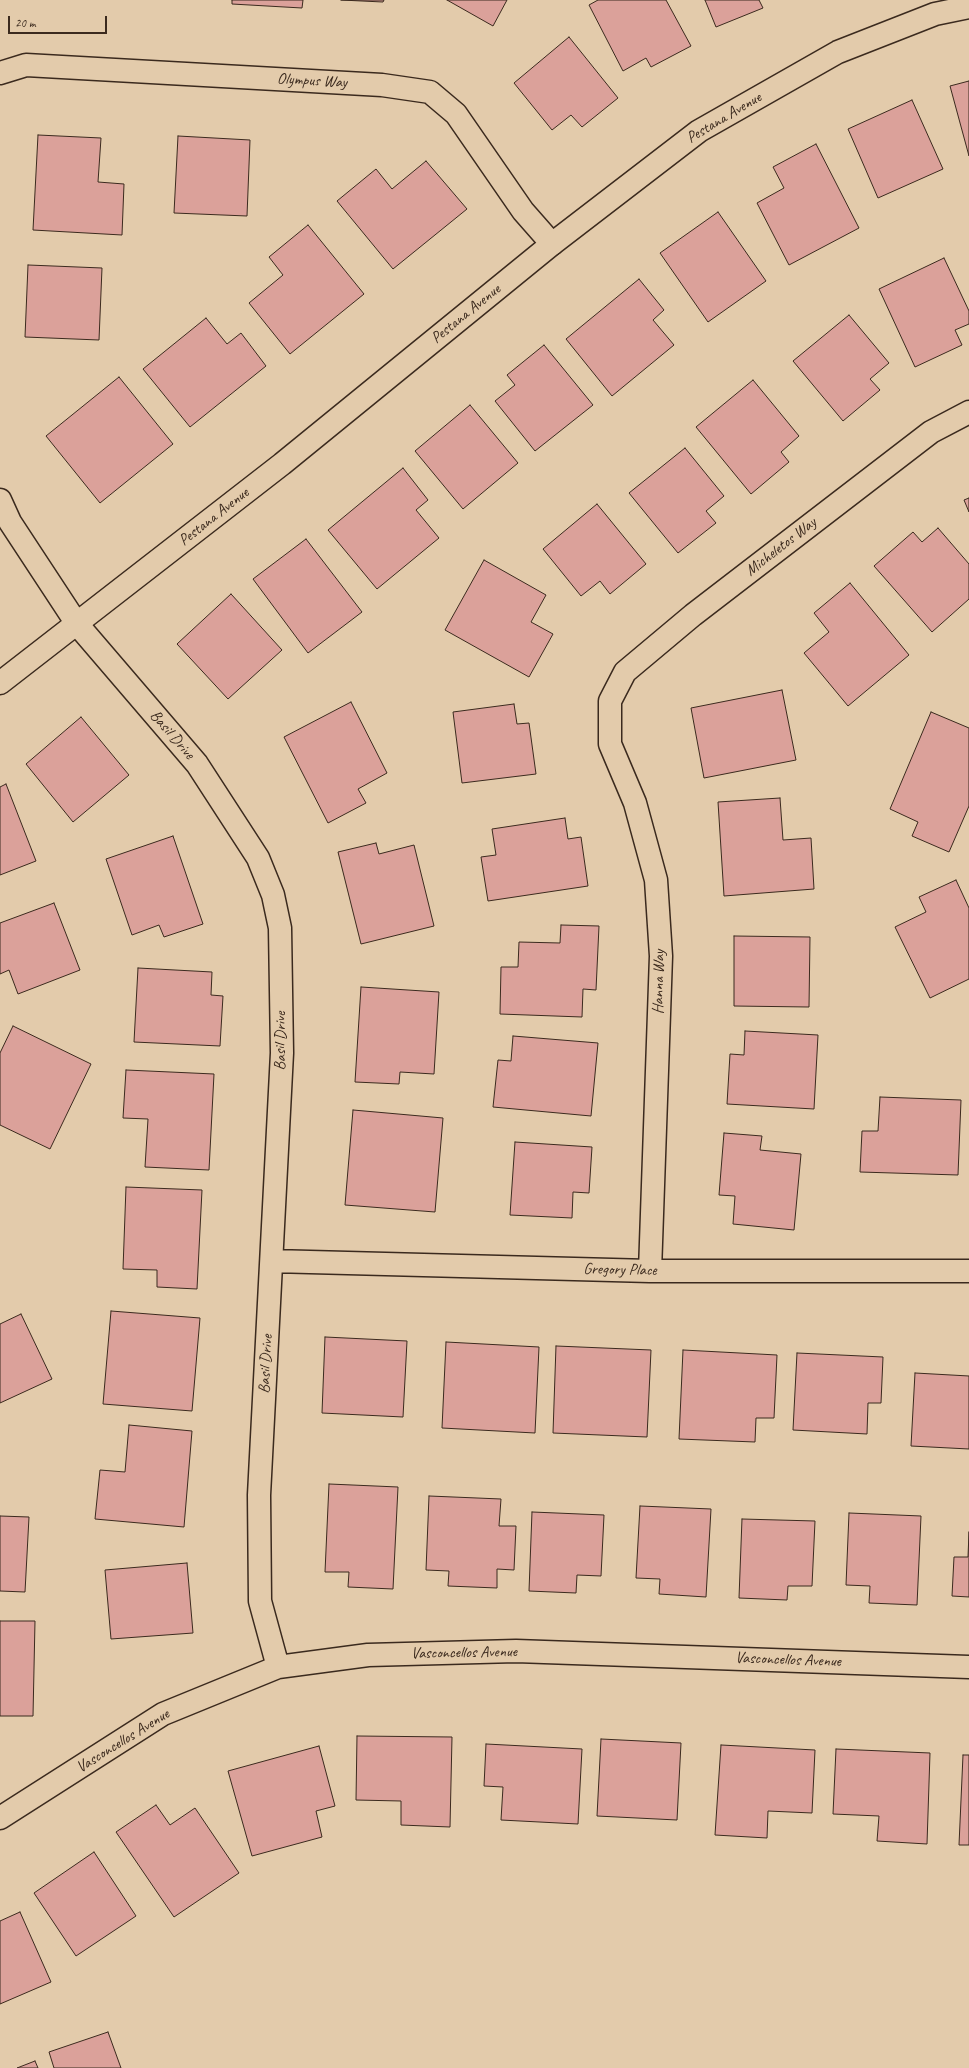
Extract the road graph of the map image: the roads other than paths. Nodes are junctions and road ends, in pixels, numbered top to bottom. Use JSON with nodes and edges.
{"nodes":[{"id":1,"x":969,"y":7,"type":"edge"},
{"id":2,"x":0,"y":73,"type":"edge"},
{"id":3,"x":552,"y":244,"type":"junction"},
{"id":4,"x":969,"y":412,"type":"edge"},
{"id":5,"x":0,"y":500,"type":"edge"},
{"id":6,"x":77,"y":624,"type":"junction"},
{"id":7,"x":0,"y":683,"type":"edge"},
{"id":8,"x":610,"y":701,"type":"joint"},
{"id":9,"x":272,"y":1261,"type":"junction"},
{"id":10,"x":650,"y":1271,"type":"junction"},
{"id":11,"x":969,"y":1271,"type":"edge"},
{"id":12,"x":278,"y":1667,"type":"junction"},
{"id":13,"x":969,"y":1667,"type":"edge"},
{"id":14,"x":0,"y":1818,"type":"edge"}],
"edges":[{"from":1,"to":3,"type":"street","name":"Pestana Avenue"},
{"from":2,"to":3,"type":"street","name":"Olympus Way"},
{"from":3,"to":6,"type":"street","name":"Pestana Avenue"},
{"from":4,"to":8,"type":"street","name":"Micheletos Way"},
{"from":5,"to":6,"type":"street","name":"Basil Drive"},
{"from":6,"to":7,"type":"street","name":"Pestana Avenue"},
{"from":6,"to":9,"type":"street","name":"Basil Drive"},
{"from":8,"to":10,"type":"street","name":"Hanna Way"},
{"from":9,"to":10,"type":"street","name":"Gregory Place"},
{"from":9,"to":12,"type":"street","name":"Basil Drive"},
{"from":10,"to":11,"type":"street","name":"Gregory Place"},
{"from":12,"to":13,"type":"street","name":"Vasconcellos Avenue"},
{"from":12,"to":14,"type":"street","name":"Vasconcellos Avenue"}]}
